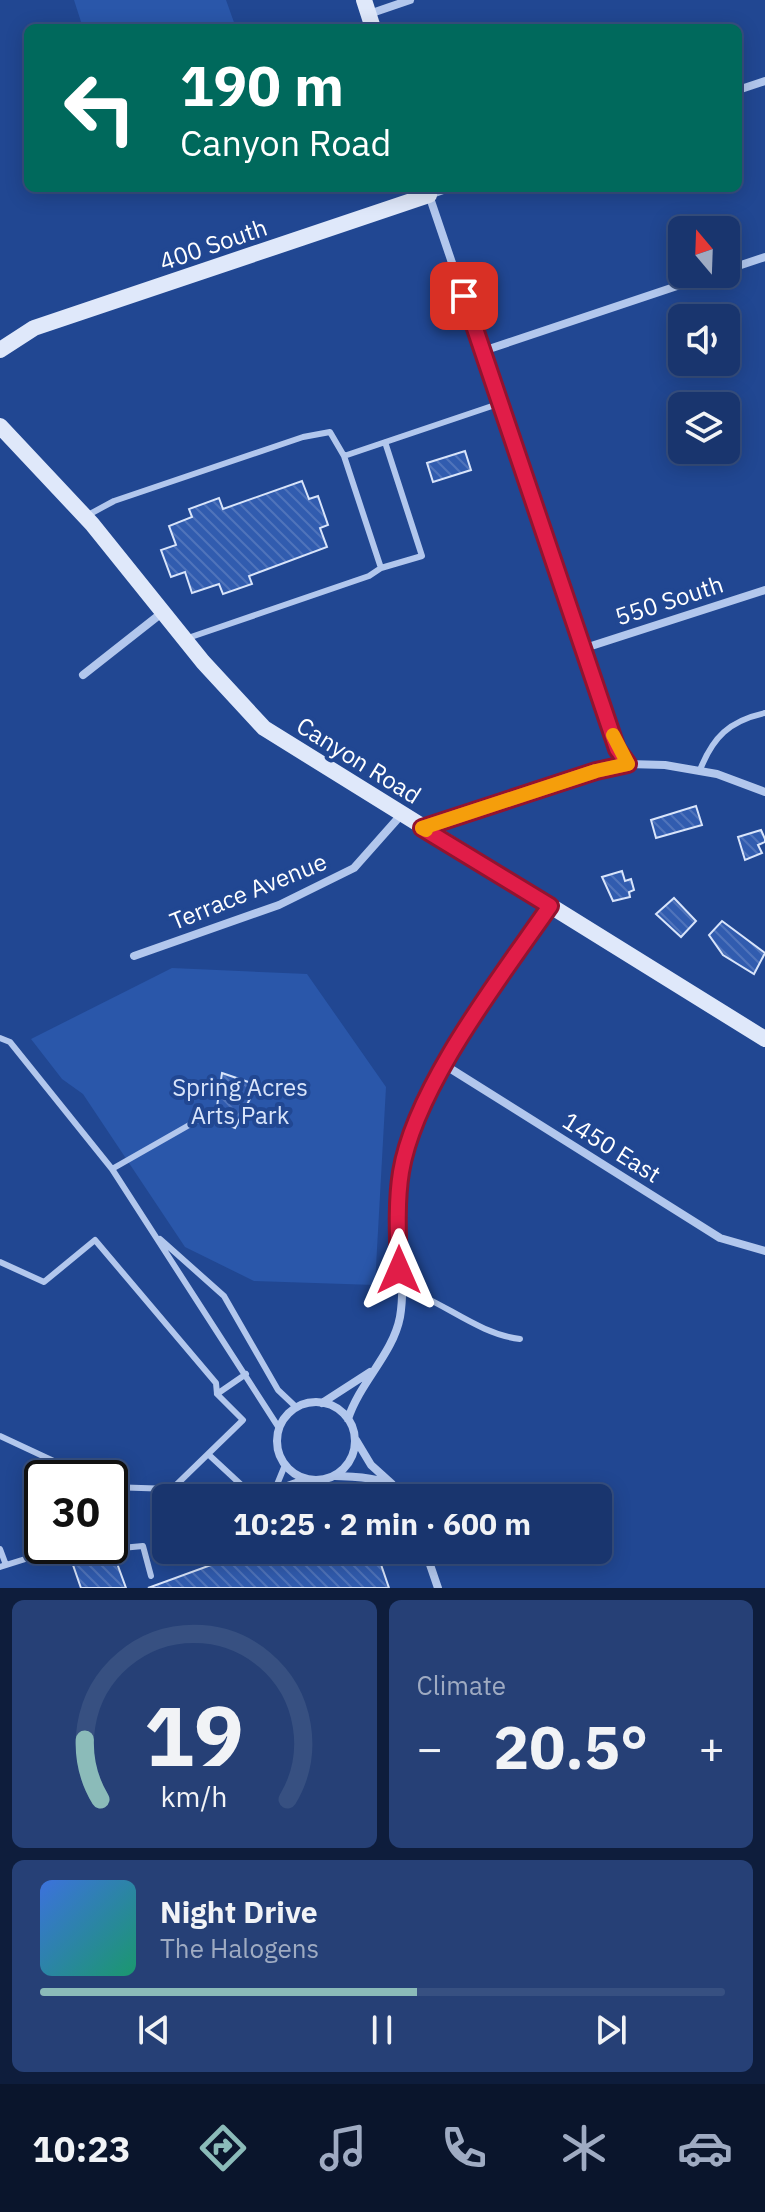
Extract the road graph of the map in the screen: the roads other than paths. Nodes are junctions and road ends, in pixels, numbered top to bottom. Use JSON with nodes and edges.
{"nodes":[{"id":1,"x":410,"y":0,"type":"edge"},
{"id":2,"x":369,"y":14,"type":"edge"},
{"id":3,"x":765,"y":81,"type":"edge"},
{"id":4,"x":742,"y":89,"type":"edge"},
{"id":5,"x":425,"y":192,"type":"edge"},
{"id":6,"x":428,"y":192,"type":"edge"},
{"id":7,"x":765,"y":257,"type":"edge"},
{"id":8,"x":740,"y":265,"type":"edge"},
{"id":9,"x":671,"y":288,"type":"edge"},
{"id":10,"x":4,"y":344,"type":"edge"},
{"id":11,"x":483,"y":351,"type":"junction"},
{"id":12,"x":501,"y":403,"type":"junction"},
{"id":13,"x":0,"y":426,"type":"edge"},
{"id":14,"x":385,"y":442,"type":"junction"},
{"id":15,"x":344,"y":456,"type":"junction"},
{"id":16,"x":85,"y":517,"type":"junction"},
{"id":17,"x":381,"y":568,"type":"junction"},
{"id":18,"x":765,"y":590,"type":"edge"},
{"id":19,"x":163,"y":612,"type":"junction"},
{"id":20,"x":185,"y":640,"type":"junction"},
{"id":21,"x":585,"y":648,"type":"junction"},
{"id":22,"x":83,"y":675,"type":"dead end"},
{"id":23,"x":765,"y":713,"type":"edge"},
{"id":24,"x":628,"y":764,"type":"junction"},
{"id":25,"x":700,"y":770,"type":"junction"},
{"id":26,"x":765,"y":792,"type":"edge"},
{"id":27,"x":401,"y":815,"type":"junction"},
{"id":28,"x":422,"y":828,"type":"junction"},
{"id":29,"x":550,"y":906,"type":"junction"},
{"id":30,"x":134,"y":956,"type":"dead end"},
{"id":31,"x":0,"y":1038,"type":"edge"},
{"id":32,"x":765,"y":1039,"type":"edge"},
{"id":33,"x":443,"y":1064,"type":"junction"},
{"id":34,"x":205,"y":1116,"type":"dead end"},
{"id":35,"x":112,"y":1169,"type":"junction"},
{"id":36,"x":154,"y":1234,"type":"junction"},
{"id":37,"x":765,"y":1251,"type":"edge"},
{"id":38,"x":0,"y":1262,"type":"edge"},
{"id":39,"x":400,"y":1287,"type":"junction"},
{"id":40,"x":520,"y":1339,"type":"dead end"},
{"id":41,"x":377,"y":1366,"type":"junction"},
{"id":42,"x":246,"y":1374,"type":"junction"},
{"id":43,"x":217,"y":1394,"type":"junction"},
{"id":44,"x":322,"y":1403,"type":"junction"},
{"id":45,"x":296,"y":1407,"type":"junction"},
{"id":46,"x":348,"y":1419,"type":"junction"},
{"id":47,"x":279,"y":1428,"type":"junction"},
{"id":48,"x":0,"y":1436,"type":"edge"},
{"id":49,"x":355,"y":1439,"type":"junction"},
{"id":50,"x":208,"y":1454,"type":"junction"},
{"id":51,"x":51,"y":1460,"type":"edge"},
{"id":52,"x":285,"y":1465,"type":"junction"},
{"id":53,"x":333,"y":1476,"type":"junction"},
{"id":54,"x":304,"y":1479,"type":"junction"},
{"id":55,"x":240,"y":1484,"type":"edge"},
{"id":56,"x":277,"y":1484,"type":"edge"},
{"id":57,"x":286,"y":1484,"type":"edge"},
{"id":58,"x":381,"y":1484,"type":"edge"},
{"id":59,"x":391,"y":1484,"type":"edge"},
{"id":60,"x":128,"y":1488,"type":"edge"},
{"id":61,"x":0,"y":1549,"type":"edge"},
{"id":62,"x":430,"y":1564,"type":"edge"},
{"id":63,"x":3,"y":1566,"type":"edge"},
{"id":64,"x":151,"y":1576,"type":"dead end"},
{"id":65,"x":438,"y":1588,"type":"edge"}],
"edges":[{"from":1,"to":2,"type":"street"},
{"from":3,"to":4,"type":"street"},
{"from":5,"to":10,"type":"main road","name":"400 South"},
{"from":6,"to":11,"type":"street"},
{"from":7,"to":8,"type":"street"},
{"from":9,"to":11,"type":"street"},
{"from":11,"to":12,"type":"street"},
{"from":12,"to":14,"type":"lane"},
{"from":12,"to":21,"type":"street"},
{"from":13,"to":16,"type":"main road","name":"Canyon Road"},
{"from":14,"to":15,"type":"lane"},
{"from":14,"to":17,"type":"lane"},
{"from":15,"to":16,"type":"lane"},
{"from":15,"to":17,"type":"lane"},
{"from":16,"to":19,"type":"main road","name":"Canyon Road"},
{"from":17,"to":20,"type":"lane"},
{"from":18,"to":21,"type":"street","name":"550 South"},
{"from":19,"to":20,"type":"main road","name":"Canyon Road"},
{"from":19,"to":22,"type":"street"},
{"from":20,"to":27,"type":"main road","name":"Canyon Road"},
{"from":21,"to":24,"type":"street"},
{"from":23,"to":25,"type":"lane"},
{"from":24,"to":25,"type":"street"},
{"from":24,"to":28,"type":"street"},
{"from":25,"to":26,"type":"street"},
{"from":27,"to":28,"type":"main road","name":"Canyon Road"},
{"from":27,"to":30,"type":"street","name":"Terrace Avenue"},
{"from":28,"to":29,"type":"main road","name":"Canyon Road"},
{"from":29,"to":32,"type":"main road","name":"Canyon Road"},
{"from":29,"to":33,"type":"street"},
{"from":31,"to":35,"type":"lane"},
{"from":33,"to":37,"type":"street","name":"1450 East"},
{"from":33,"to":39,"type":"street"},
{"from":34,"to":35,"type":"lane"},
{"from":35,"to":36,"type":"lane"},
{"from":36,"to":42,"type":"lane"},
{"from":36,"to":45,"type":"lane"},
{"from":38,"to":43,"type":"lane"},
{"from":39,"to":40,"type":"lane"},
{"from":39,"to":41,"type":"street"},
{"from":41,"to":44,"type":"street"},
{"from":41,"to":46,"type":"street"},
{"from":42,"to":43,"type":"lane"},
{"from":42,"to":47,"type":"lane"},
{"from":43,"to":50,"type":"lane"},
{"from":44,"to":45,"type":"street"},
{"from":44,"to":46,"type":"street"},
{"from":45,"to":47,"type":"street"},
{"from":46,"to":49,"type":"street"},
{"from":47,"to":52,"type":"street"},
{"from":48,"to":51,"type":"lane"},
{"from":49,"to":53,"type":"street"},
{"from":49,"to":59,"type":"street"},
{"from":50,"to":55,"type":"lane"},
{"from":50,"to":60,"type":"lane"},
{"from":52,"to":54,"type":"street"},
{"from":52,"to":56,"type":"lane"},
{"from":53,"to":54,"type":"street"},
{"from":53,"to":58,"type":"street"},
{"from":54,"to":57,"type":"lane"},
{"from":61,"to":63,"type":"lane"},
{"from":62,"to":65,"type":"street"},
{"from":63,"to":64,"type":"lane"}]}
